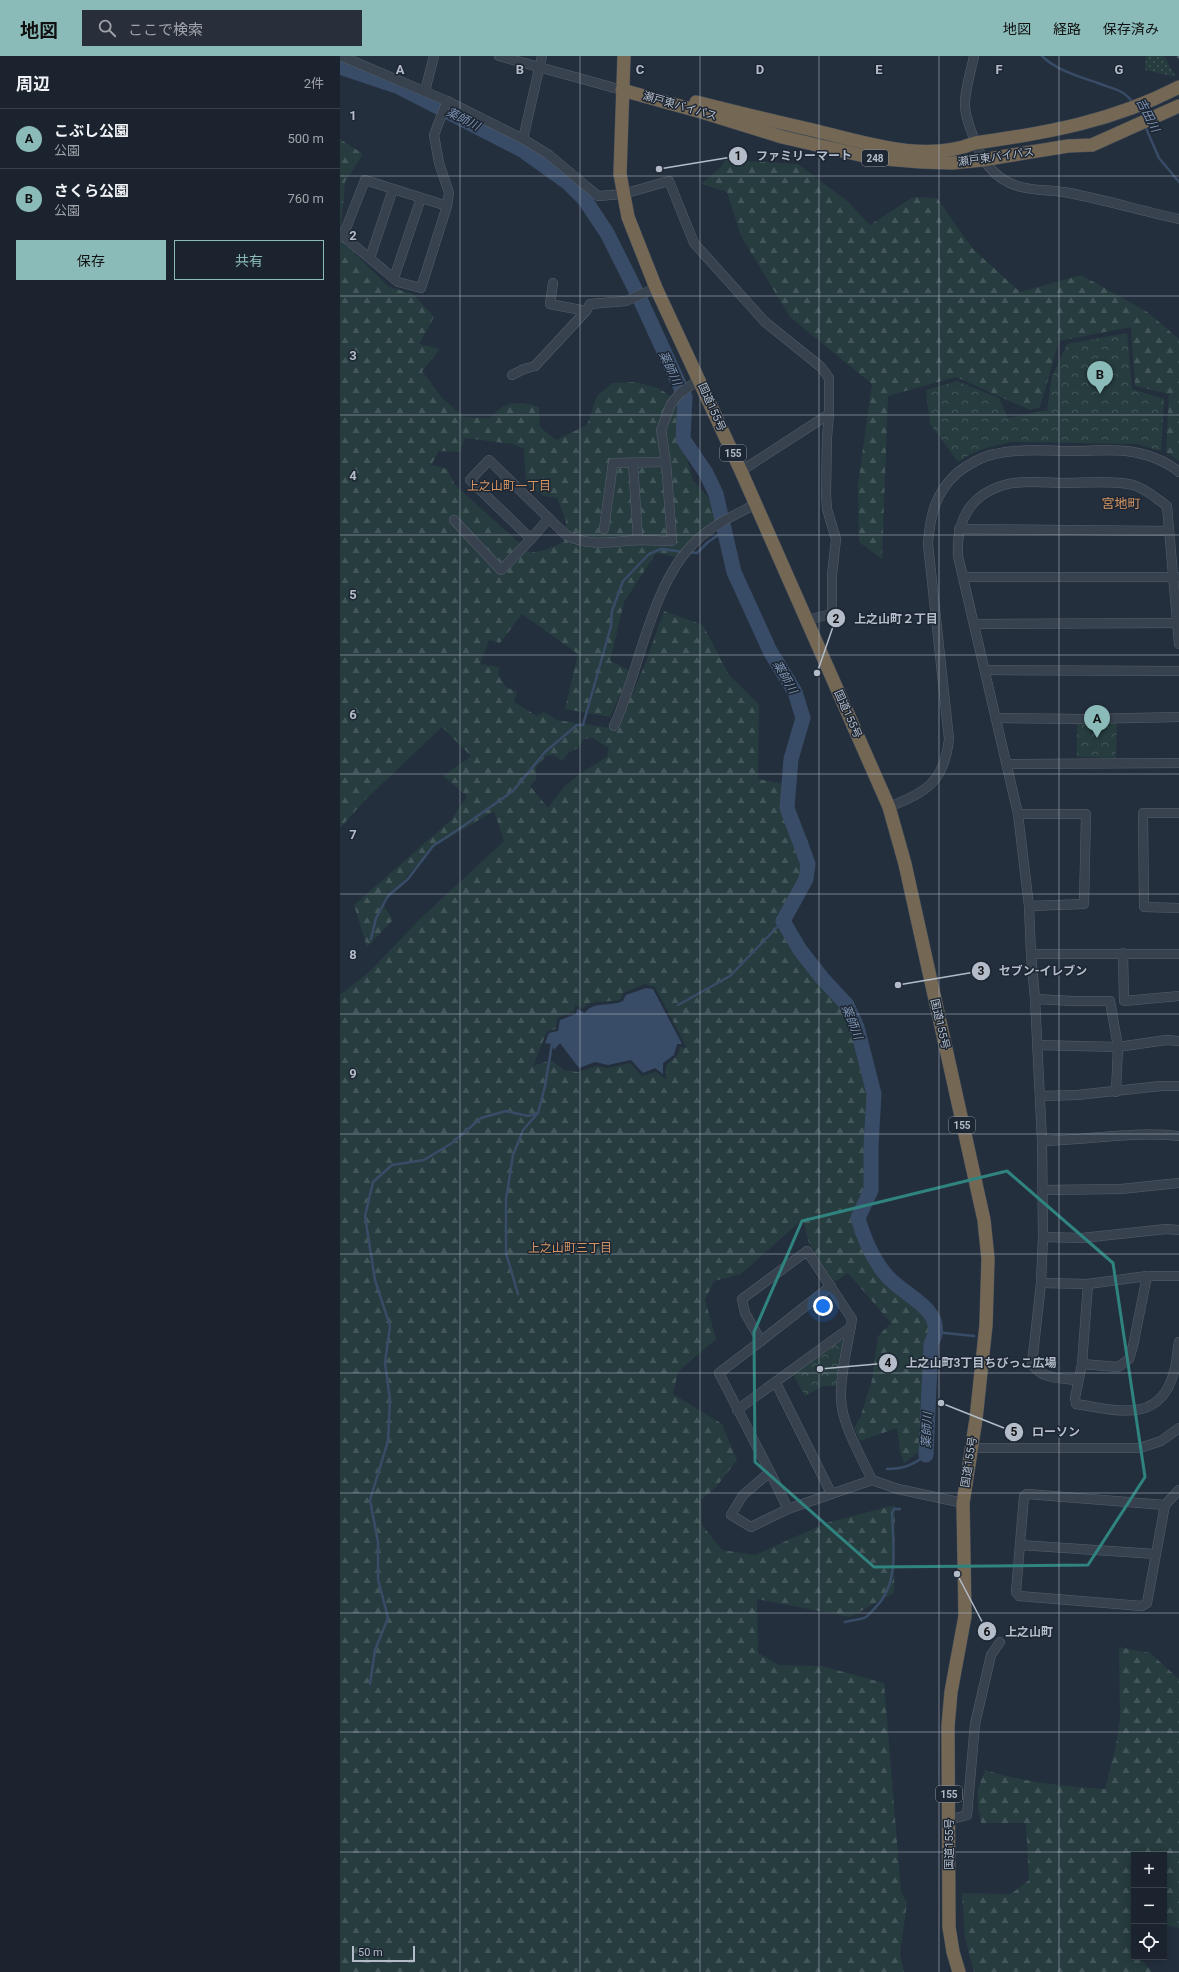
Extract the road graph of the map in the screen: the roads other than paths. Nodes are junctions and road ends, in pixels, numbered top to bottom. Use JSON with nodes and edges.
{"nodes":[{"id":1,"x":341,"y":56,"type":"edge"},
{"id":2,"x":434,"y":56,"type":"edge"},
{"id":3,"x":500,"y":56,"type":"edge"},
{"id":4,"x":542,"y":56,"type":"edge"},
{"id":5,"x":624,"y":56,"type":"edge"},
{"id":6,"x":974,"y":56,"type":"edge"},
{"id":7,"x":539,"y":68,"type":"junction"},
{"id":8,"x":622,"y":86,"type":"junction"},
{"id":9,"x":1179,"y":88,"type":"edge"},
{"id":10,"x":425,"y":91,"type":"junction"},
{"id":11,"x":447,"y":101,"type":"junction"},
{"id":12,"x":1179,"y":106,"type":"edge"},
{"id":13,"x":523,"y":139,"type":"junction"},
{"id":14,"x":975,"y":143,"type":"junction"},
{"id":15,"x":982,"y":160,"type":"junction"},
{"id":16,"x":393,"y":189,"type":"junction"},
{"id":17,"x":623,"y":194,"type":"junction"},
{"id":18,"x":422,"y":198,"type":"junction"},
{"id":19,"x":447,"y":206,"type":"junction"},
{"id":20,"x":1179,"y":219,"type":"edge"},
{"id":21,"x":370,"y":258,"type":"junction"},
{"id":22,"x":394,"y":278,"type":"junction"},
{"id":23,"x":553,"y":283,"type":"dead end"},
{"id":24,"x":656,"y":288,"type":"junction"},
{"id":25,"x":586,"y":311,"type":"junction"},
{"id":26,"x":512,"y":375,"type":"dead end"},
{"id":27,"x":700,"y":379,"type":"junction"},
{"id":28,"x":829,"y":414,"type":"junction"},
{"id":29,"x":666,"y":462,"type":"junction"},
{"id":30,"x":633,"y":463,"type":"junction"},
{"id":31,"x":741,"y":471,"type":"junction"},
{"id":32,"x":1179,"y":472,"type":"edge"},
{"id":33,"x":756,"y":504,"type":"junction"},
{"id":34,"x":549,"y":518,"type":"junction"},
{"id":35,"x":454,"y":520,"type":"dead end"},
{"id":36,"x":604,"y":529,"type":"dead end"},
{"id":37,"x":959,"y":529,"type":"junction"},
{"id":38,"x":1169,"y":530,"type":"junction"},
{"id":39,"x":531,"y":539,"type":"junction"},
{"id":40,"x":638,"y":540,"type":"junction"},
{"id":41,"x":963,"y":577,"type":"junction"},
{"id":42,"x":1176,"y":577,"type":"edge"},
{"id":43,"x":806,"y":620,"type":"junction"},
{"id":44,"x":1177,"y":623,"type":"junction"},
{"id":45,"x":975,"y":624,"type":"junction"},
{"id":46,"x":1179,"y":644,"type":"edge"},
{"id":47,"x":986,"y":670,"type":"junction"},
{"id":48,"x":1179,"y":670,"type":"edge"},
{"id":49,"x":1179,"y":717,"type":"edge"},
{"id":50,"x":997,"y":718,"type":"junction"},
{"id":51,"x":614,"y":726,"type":"dead end"},
{"id":52,"x":1179,"y":763,"type":"edge"},
{"id":53,"x":1008,"y":764,"type":"junction"},
{"id":54,"x":889,"y":808,"type":"junction"},
{"id":55,"x":1179,"y":813,"type":"edge"},
{"id":56,"x":1018,"y":814,"type":"junction"},
{"id":57,"x":1029,"y":906,"type":"junction"},
{"id":58,"x":1179,"y":908,"type":"edge"},
{"id":59,"x":1123,"y":953,"type":"junction"},
{"id":60,"x":1031,"y":954,"type":"junction"},
{"id":61,"x":1179,"y":954,"type":"edge"},
{"id":62,"x":1179,"y":996,"type":"edge"},
{"id":63,"x":1035,"y":999,"type":"junction"},
{"id":64,"x":1179,"y":1040,"type":"edge"},
{"id":65,"x":1037,"y":1046,"type":"junction"},
{"id":66,"x":1118,"y":1047,"type":"junction"},
{"id":67,"x":1179,"y":1086,"type":"edge"},
{"id":68,"x":1116,"y":1092,"type":"junction"},
{"id":69,"x":1040,"y":1096,"type":"junction"},
{"id":70,"x":1179,"y":1136,"type":"edge"},
{"id":71,"x":1042,"y":1141,"type":"junction"},
{"id":72,"x":1179,"y":1183,"type":"edge"},
{"id":73,"x":1043,"y":1190,"type":"junction"},
{"id":74,"x":1179,"y":1230,"type":"edge"},
{"id":75,"x":1043,"y":1237,"type":"junction"},
{"id":76,"x":1147,"y":1276,"type":"junction"},
{"id":77,"x":1179,"y":1276,"type":"edge"},
{"id":78,"x":1041,"y":1282,"type":"junction"},
{"id":79,"x":1088,"y":1284,"type":"junction"},
{"id":80,"x":831,"y":1286,"type":"junction"},
{"id":81,"x":851,"y":1327,"type":"junction"},
{"id":82,"x":761,"y":1340,"type":"junction"},
{"id":83,"x":1179,"y":1342,"type":"edge"},
{"id":84,"x":1082,"y":1364,"type":"junction"},
{"id":85,"x":1078,"y":1380,"type":"junction"},
{"id":86,"x":776,"y":1383,"type":"junction"},
{"id":87,"x":737,"y":1410,"type":"junction"},
{"id":88,"x":1176,"y":1430,"type":"edge"},
{"id":89,"x":1179,"y":1440,"type":"edge"},
{"id":90,"x":972,"y":1448,"type":"junction"},
{"id":91,"x":770,"y":1472,"type":"junction"},
{"id":92,"x":872,"y":1480,"type":"junction"},
{"id":93,"x":1179,"y":1490,"type":"edge"},
{"id":94,"x":830,"y":1493,"type":"junction"},
{"id":95,"x":963,"y":1503,"type":"junction"},
{"id":96,"x":1165,"y":1505,"type":"junction"},
{"id":97,"x":788,"y":1508,"type":"junction"},
{"id":98,"x":1020,"y":1545,"type":"junction"},
{"id":99,"x":1155,"y":1554,"type":"junction"},
{"id":100,"x":1000,"y":1642,"type":"dead end"},
{"id":101,"x":949,"y":1820,"type":"junction"},
{"id":102,"x":960,"y":1972,"type":"edge"}],
"edges":[{"from":1,"to":10,"type":"street"},
{"from":2,"to":10,"type":"street"},
{"from":3,"to":7,"type":"street"},
{"from":4,"to":7,"type":"street"},
{"from":5,"to":8,"type":"highway","name":"国道155号","number":"155"},
{"from":6,"to":14,"type":"street"},
{"from":7,"to":8,"type":"street"},
{"from":7,"to":13,"type":"street"},
{"from":8,"to":14,"type":"highway","name":"瀬戸東バイパス","number":"248"},
{"from":8,"to":15,"type":"highway","name":"瀬戸東バイパス","number":"248"},
{"from":8,"to":17,"type":"highway","name":"国道155号","number":"155"},
{"from":9,"to":14,"type":"highway","name":"瀬戸東バイパス","number":"248"},
{"from":10,"to":11,"type":"street"},
{"from":11,"to":13,"type":"street"},
{"from":11,"to":19,"type":"street"},
{"from":12,"to":15,"type":"highway","name":"瀬戸東バイパス","number":"248"},
{"from":13,"to":17,"type":"street"},
{"from":14,"to":15,"type":"street"},
{"from":15,"to":20,"type":"street"},
{"from":16,"to":18,"type":"street"},
{"from":16,"to":21,"type":"street"},
{"from":16,"to":21,"type":"street"},
{"from":17,"to":24,"type":"highway","name":"国道155号","number":"155"},
{"from":17,"to":28,"type":"street"},
{"from":18,"to":19,"type":"street"},
{"from":18,"to":22,"type":"street"},
{"from":19,"to":22,"type":"street"},
{"from":21,"to":22,"type":"street"},
{"from":23,"to":25,"type":"street"},
{"from":24,"to":25,"type":"street"},
{"from":24,"to":27,"type":"highway","name":"国道155号","number":"155"},
{"from":25,"to":26,"type":"street"},
{"from":27,"to":29,"type":"street"},
{"from":27,"to":31,"type":"highway","name":"国道155号","number":"155"},
{"from":28,"to":31,"type":"street"},
{"from":28,"to":43,"type":"street"},
{"from":29,"to":30,"type":"street"},
{"from":29,"to":40,"type":"street"},
{"from":30,"to":36,"type":"street"},
{"from":30,"to":40,"type":"street"},
{"from":31,"to":33,"type":"highway","name":"国道155号","number":"155"},
{"from":32,"to":54,"type":"street"},
{"from":33,"to":43,"type":"highway","name":"国道155号","number":"155"},
{"from":33,"to":51,"type":"street"},
{"from":34,"to":39,"type":"street"},
{"from":34,"to":39,"type":"street"},
{"from":34,"to":40,"type":"street"},
{"from":35,"to":39,"type":"street"},
{"from":37,"to":38,"type":"street"},
{"from":37,"to":38,"type":"street"},
{"from":37,"to":41,"type":"street"},
{"from":38,"to":42,"type":"street"},
{"from":41,"to":42,"type":"street"},
{"from":41,"to":45,"type":"street"},
{"from":42,"to":44,"type":"street"},
{"from":43,"to":54,"type":"highway","name":"国道155号","number":"155"},
{"from":44,"to":45,"type":"street"},
{"from":44,"to":46,"type":"street"},
{"from":45,"to":47,"type":"street"},
{"from":47,"to":48,"type":"street"},
{"from":47,"to":50,"type":"street"},
{"from":49,"to":50,"type":"street"},
{"from":50,"to":53,"type":"street"},
{"from":52,"to":53,"type":"street"},
{"from":53,"to":56,"type":"street"},
{"from":54,"to":90,"type":"highway","name":"国道155号","number":"155"},
{"from":55,"to":58,"type":"street"},
{"from":56,"to":57,"type":"street"},
{"from":56,"to":57,"type":"street"},
{"from":57,"to":60,"type":"street"},
{"from":59,"to":60,"type":"street"},
{"from":59,"to":61,"type":"street"},
{"from":59,"to":62,"type":"street"},
{"from":60,"to":63,"type":"street"},
{"from":63,"to":65,"type":"street"},
{"from":63,"to":66,"type":"street"},
{"from":64,"to":66,"type":"street"},
{"from":65,"to":66,"type":"street"},
{"from":65,"to":69,"type":"street"},
{"from":66,"to":68,"type":"street"},
{"from":67,"to":68,"type":"street"},
{"from":68,"to":69,"type":"street"},
{"from":69,"to":71,"type":"street"},
{"from":70,"to":71,"type":"street"},
{"from":71,"to":73,"type":"street"},
{"from":72,"to":73,"type":"street"},
{"from":73,"to":75,"type":"street"},
{"from":74,"to":75,"type":"street"},
{"from":75,"to":78,"type":"street"},
{"from":76,"to":77,"type":"street"},
{"from":76,"to":79,"type":"street"},
{"from":76,"to":84,"type":"street"},
{"from":78,"to":79,"type":"street"},
{"from":78,"to":85,"type":"street"},
{"from":79,"to":84,"type":"street"},
{"from":80,"to":81,"type":"street"},
{"from":80,"to":82,"type":"street"},
{"from":80,"to":82,"type":"street"},
{"from":81,"to":86,"type":"street"},
{"from":81,"to":92,"type":"street"},
{"from":82,"to":87,"type":"street"},
{"from":83,"to":85,"type":"street"},
{"from":84,"to":85,"type":"street"},
{"from":86,"to":87,"type":"street"},
{"from":86,"to":94,"type":"street"},
{"from":87,"to":91,"type":"street"},
{"from":88,"to":89,"type":"street"},
{"from":88,"to":90,"type":"street"},
{"from":90,"to":95,"type":"highway","name":"国道155号","number":"155"},
{"from":91,"to":97,"type":"street"},
{"from":91,"to":97,"type":"street"},
{"from":92,"to":94,"type":"street"},
{"from":92,"to":95,"type":"street"},
{"from":93,"to":96,"type":"street"},
{"from":94,"to":97,"type":"street"},
{"from":95,"to":101,"type":"highway","name":"国道155号","number":"155"},
{"from":96,"to":98,"type":"street"},
{"from":96,"to":99,"type":"street"},
{"from":98,"to":99,"type":"street"},
{"from":98,"to":99,"type":"street"},
{"from":100,"to":101,"type":"street"},
{"from":101,"to":102,"type":"highway","name":"国道155号","number":"155"}]}
